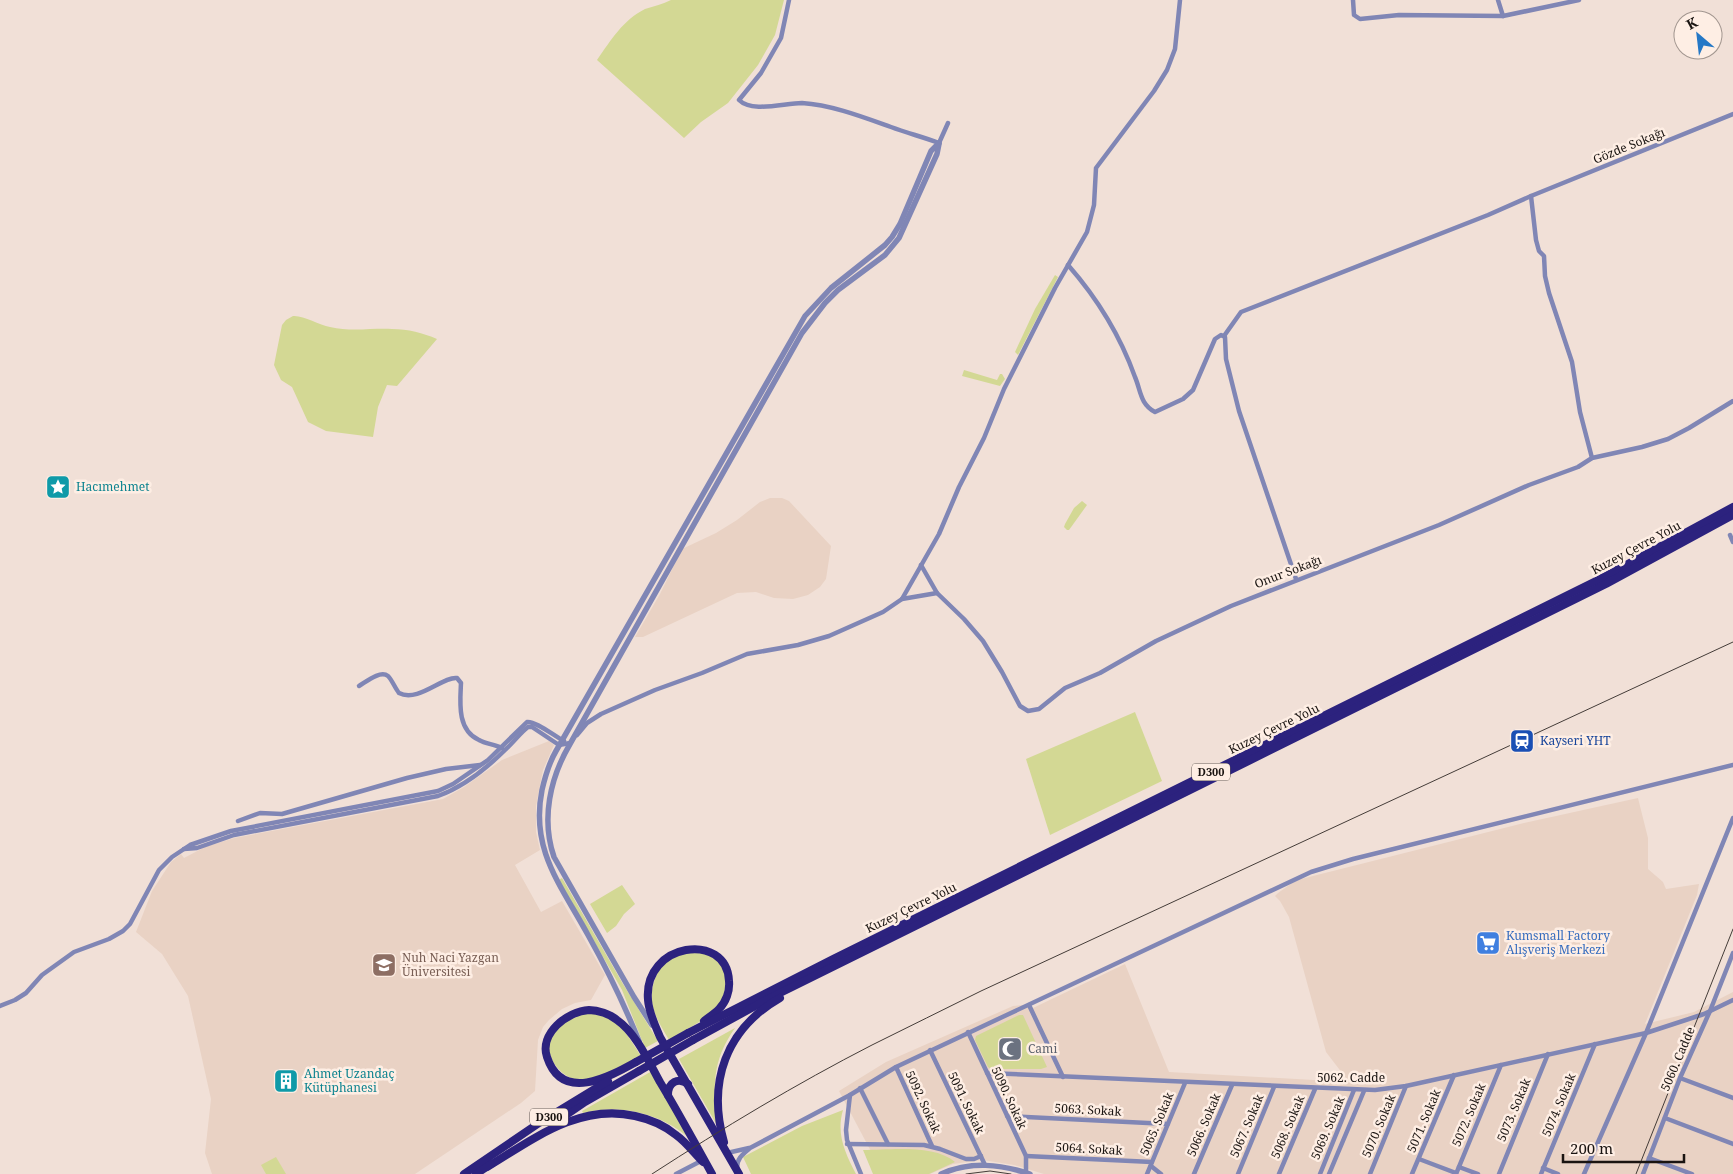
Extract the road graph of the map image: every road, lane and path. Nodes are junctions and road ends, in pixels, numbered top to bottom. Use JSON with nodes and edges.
{"nodes":[{"id":1,"x":789,"y":0,"type":"edge"},
{"id":2,"x":1180,"y":0,"type":"edge"},
{"id":3,"x":1353,"y":0,"type":"edge"},
{"id":4,"x":1498,"y":0,"type":"edge"},
{"id":5,"x":1579,"y":0,"type":"edge"},
{"id":6,"x":1502,"y":16,"type":"junction"},
{"id":7,"x":1733,"y":114,"type":"edge"},
{"id":8,"x":948,"y":123,"type":"dead end"},
{"id":9,"x":939,"y":143,"type":"junction"},
{"id":10,"x":1531,"y":196,"type":"junction"},
{"id":11,"x":1068,"y":265,"type":"junction"},
{"id":12,"x":1224,"y":336,"type":"junction"},
{"id":13,"x":1733,"y":401,"type":"edge"},
{"id":14,"x":1592,"y":458,"type":"junction"},
{"id":15,"x":1733,"y":507,"type":"edge"},
{"id":16,"x":1733,"y":515,"type":"edge"},
{"id":17,"x":1730,"y":535,"type":"dead end"},
{"id":18,"x":1733,"y":542,"type":"edge"},
{"id":19,"x":921,"y":565,"type":"junction"},
{"id":20,"x":1296,"y":579,"type":"junction"},
{"id":21,"x":937,"y":593,"type":"junction"},
{"id":22,"x":902,"y":599,"type":"junction"},
{"id":23,"x":359,"y":686,"type":"dead end"},
{"id":24,"x":561,"y":742,"type":"junction"},
{"id":25,"x":570,"y":744,"type":"junction"},
{"id":26,"x":502,"y":748,"type":"junction"},
{"id":27,"x":481,"y":765,"type":"junction"},
{"id":28,"x":1733,"y":765,"type":"edge"},
{"id":29,"x":1733,"y":818,"type":"edge"},
{"id":30,"x":238,"y":821,"type":"dead end"},
{"id":31,"x":184,"y":849,"type":"junction"},
{"id":32,"x":1733,"y":952,"type":"edge"},
{"id":33,"x":837,"y":966,"type":"junction"},
{"id":34,"x":1733,"y":1000,"type":"edge"},
{"id":35,"x":1029,"y":1005,"type":"junction"},
{"id":36,"x":0,"y":1006,"type":"edge"},
{"id":37,"x":1710,"y":1010,"type":"junction"},
{"id":38,"x":968,"y":1032,"type":"junction"},
{"id":39,"x":1646,"y":1034,"type":"junction"},
{"id":40,"x":660,"y":1037,"type":"junction"},
{"id":41,"x":690,"y":1037,"type":"junction"},
{"id":42,"x":1595,"y":1044,"type":"junction"},
{"id":43,"x":642,"y":1050,"type":"junction"},
{"id":44,"x":930,"y":1050,"type":"junction"},
{"id":45,"x":1548,"y":1054,"type":"junction"},
{"id":46,"x":636,"y":1062,"type":"junction"},
{"id":47,"x":1502,"y":1065,"type":"junction"},
{"id":48,"x":896,"y":1067,"type":"junction"},
{"id":49,"x":987,"y":1073,"type":"junction"},
{"id":50,"x":1454,"y":1075,"type":"junction"},
{"id":51,"x":1063,"y":1077,"type":"junction"},
{"id":52,"x":1680,"y":1078,"type":"junction"},
{"id":53,"x":1186,"y":1082,"type":"junction"},
{"id":54,"x":688,"y":1084,"type":"junction"},
{"id":55,"x":1232,"y":1085,"type":"junction"},
{"id":56,"x":1406,"y":1086,"type":"junction"},
{"id":57,"x":1274,"y":1087,"type":"junction"},
{"id":58,"x":860,"y":1088,"type":"junction"},
{"id":59,"x":1315,"y":1088,"type":"junction"},
{"id":60,"x":1354,"y":1090,"type":"junction"},
{"id":61,"x":1364,"y":1091,"type":"junction"},
{"id":62,"x":850,"y":1095,"type":"junction"},
{"id":63,"x":668,"y":1096,"type":"junction"},
{"id":64,"x":1733,"y":1098,"type":"edge"},
{"id":65,"x":1007,"y":1116,"type":"junction"},
{"id":66,"x":1665,"y":1118,"type":"junction"},
{"id":67,"x":1168,"y":1124,"type":"junction"},
{"id":68,"x":848,"y":1144,"type":"junction"},
{"id":69,"x":888,"y":1144,"type":"junction"},
{"id":70,"x":1733,"y":1144,"type":"edge"},
{"id":71,"x":932,"y":1146,"type":"junction"},
{"id":72,"x":750,"y":1148,"type":"junction"},
{"id":73,"x":727,"y":1153,"type":"junction"},
{"id":74,"x":981,"y":1156,"type":"junction"},
{"id":75,"x":1026,"y":1156,"type":"junction"},
{"id":76,"x":1649,"y":1158,"type":"junction"},
{"id":77,"x":1419,"y":1159,"type":"junction"},
{"id":78,"x":701,"y":1161,"type":"junction"},
{"id":79,"x":1151,"y":1164,"type":"junction"},
{"id":80,"x":985,"y":1165,"type":"junction"},
{"id":81,"x":487,"y":1167,"type":"junction"},
{"id":82,"x":1459,"y":1167,"type":"junction"},
{"id":83,"x":1543,"y":1168,"type":"junction"},
{"id":84,"x":711,"y":1172,"type":"edge"},
{"id":85,"x":738,"y":1172,"type":"edge"},
{"id":86,"x":1028,"y":1173,"type":"edge"},
{"id":87,"x":464,"y":1174,"type":"edge"},
{"id":88,"x":476,"y":1174,"type":"edge"},
{"id":89,"x":676,"y":1174,"type":"edge"},
{"id":90,"x":860,"y":1174,"type":"edge"},
{"id":91,"x":941,"y":1174,"type":"edge"},
{"id":92,"x":1147,"y":1174,"type":"edge"},
{"id":93,"x":1162,"y":1174,"type":"edge"},
{"id":94,"x":1194,"y":1174,"type":"edge"},
{"id":95,"x":1238,"y":1174,"type":"edge"},
{"id":96,"x":1279,"y":1174,"type":"edge"},
{"id":97,"x":1320,"y":1174,"type":"edge"},
{"id":98,"x":1329,"y":1174,"type":"edge"},
{"id":99,"x":1370,"y":1174,"type":"edge"},
{"id":100,"x":1412,"y":1174,"type":"edge"},
{"id":101,"x":1456,"y":1174,"type":"edge"},
{"id":102,"x":1478,"y":1174,"type":"edge"},
{"id":103,"x":1498,"y":1174,"type":"edge"},
{"id":104,"x":1541,"y":1174,"type":"edge"},
{"id":105,"x":1558,"y":1174,"type":"edge"},
{"id":106,"x":1584,"y":1174,"type":"edge"},
{"id":107,"x":1643,"y":1174,"type":"edge"},
{"id":108,"x":1692,"y":1174,"type":"edge"}],
"edges":[{"from":1,"to":9,"type":"street"},
{"from":2,"to":11,"type":"street"},
{"from":3,"to":6,"type":"street"},
{"from":4,"to":6,"type":"street"},
{"from":5,"to":6,"type":"street"},
{"from":7,"to":10,"type":"street","name":"Gözde Sokağı"},
{"from":8,"to":9,"type":"street"},
{"from":9,"to":24,"type":"street"},
{"from":9,"to":25,"type":"street"},
{"from":10,"to":12,"type":"street","name":"Gözde Sokağı"},
{"from":10,"to":14,"type":"street"},
{"from":11,"to":12,"type":"street","name":"Gözde Sokağı"},
{"from":11,"to":19,"type":"street"},
{"from":12,"to":20,"type":"street"},
{"from":13,"to":14,"type":"street","name":"Onur Sokağı"},
{"from":14,"to":20,"type":"street","name":"Onur Sokağı"},
{"from":15,"to":41,"type":"highway","name":"Kuzey Çevre Yolu","number":"D300"},
{"from":16,"to":33,"type":"highway","name":"Kuzey Çevre Yolu","number":"D300"},
{"from":17,"to":18,"type":"street"},
{"from":19,"to":21,"type":"street","name":"Onur Sokağı"},
{"from":19,"to":22,"type":"street"},
{"from":20,"to":21,"type":"street","name":"Onur Sokağı"},
{"from":21,"to":22,"type":"street"},
{"from":22,"to":25,"type":"street"},
{"from":23,"to":26,"type":"street"},
{"from":24,"to":25,"type":"street"},
{"from":24,"to":26,"type":"street"},
{"from":24,"to":31,"type":"street"},
{"from":24,"to":43,"type":"street"},
{"from":25,"to":40,"type":"street"},
{"from":26,"to":27,"type":"street"},
{"from":27,"to":30,"type":"street"},
{"from":27,"to":31,"type":"street"},
{"from":28,"to":35,"type":"street"},
{"from":29,"to":39,"type":"street"},
{"from":31,"to":36,"type":"street"},
{"from":32,"to":37,"type":"street","name":"5060. Cadde"},
{"from":33,"to":41,"type":"highway","name":"Kuzey Çevre Yolu","number":"D300"},
{"from":33,"to":73,"type":"highway"},
{"from":34,"to":37,"type":"street","name":"5062. Cadde"},
{"from":35,"to":38,"type":"street"},
{"from":35,"to":51,"type":"street"},
{"from":37,"to":39,"type":"street","name":"5062. Cadde"},
{"from":37,"to":52,"type":"street","name":"5060. Cadde"},
{"from":38,"to":44,"type":"street"},
{"from":38,"to":49,"type":"street","name":"5090. Sokak"},
{"from":39,"to":42,"type":"street","name":"5062. Cadde"},
{"from":39,"to":106,"type":"street"},
{"from":40,"to":41,"type":"highway"},
{"from":40,"to":54,"type":"highway"},
{"from":41,"to":46,"type":"highway","number":"D300","bridge":true},
{"from":41,"to":81,"type":"highway","number":"D300","bridge":true},
{"from":42,"to":45,"type":"street","name":"5062. Cadde"},
{"from":42,"to":83,"type":"street","name":"5074. Sokak"},
{"from":43,"to":46,"type":"highway"},
{"from":43,"to":63,"type":"highway"},
{"from":44,"to":48,"type":"street"},
{"from":44,"to":74,"type":"street","name":"5091. Sokak"},
{"from":45,"to":47,"type":"street","name":"5062. Cadde"},
{"from":45,"to":103,"type":"street","name":"5073. Sokak"},
{"from":46,"to":87,"type":"highway","number":"D300"},
{"from":47,"to":50,"type":"street","name":"5062. Cadde"},
{"from":47,"to":82,"type":"street","name":"5072. Sokak"},
{"from":48,"to":58,"type":"street"},
{"from":48,"to":71,"type":"street","name":"5092. Sokak"},
{"from":49,"to":51,"type":"street","name":"5062. Cadde"},
{"from":49,"to":65,"type":"street","name":"5090. Sokak"},
{"from":50,"to":56,"type":"street","name":"5062. Cadde"},
{"from":50,"to":77,"type":"street","name":"5071. Sokak"},
{"from":51,"to":53,"type":"street","name":"5062. Cadde"},
{"from":52,"to":64,"type":"street"},
{"from":52,"to":66,"type":"street","name":"5060. Cadde"},
{"from":53,"to":55,"type":"street","name":"5062. Cadde"},
{"from":53,"to":67,"type":"street","name":"5065. Sokak"},
{"from":54,"to":63,"type":"highway"},
{"from":54,"to":73,"type":"highway"},
{"from":55,"to":57,"type":"street","name":"5062. Cadde"},
{"from":55,"to":94,"type":"street","name":"5066. Sokak"},
{"from":56,"to":61,"type":"street","name":"5062. Cadde"},
{"from":56,"to":99,"type":"street","name":"5070. Sokak"},
{"from":57,"to":59,"type":"street","name":"5062. Cadde"},
{"from":57,"to":95,"type":"street","name":"5067. Sokak"},
{"from":58,"to":62,"type":"street"},
{"from":58,"to":69,"type":"street"},
{"from":59,"to":60,"type":"street","name":"5062. Cadde"},
{"from":59,"to":96,"type":"street","name":"5068. Sokak"},
{"from":60,"to":61,"type":"street","name":"5062. Cadde"},
{"from":60,"to":97,"type":"street","name":"5069. Sokak"},
{"from":61,"to":98,"type":"street","name":"5069. Sokak"},
{"from":62,"to":68,"type":"street"},
{"from":62,"to":72,"type":"street"},
{"from":63,"to":84,"type":"highway"},
{"from":65,"to":67,"type":"street","name":"5063. Sokak"},
{"from":65,"to":75,"type":"street","name":"5090. Sokak"},
{"from":66,"to":70,"type":"street"},
{"from":66,"to":76,"type":"street","name":"5060. Cadde"},
{"from":67,"to":79,"type":"street","name":"5065. Sokak"},
{"from":68,"to":69,"type":"street"},
{"from":68,"to":90,"type":"street"},
{"from":69,"to":71,"type":"street"},
{"from":71,"to":74,"type":"street"},
{"from":72,"to":73,"type":"street"},
{"from":72,"to":85,"type":"street"},
{"from":73,"to":85,"type":"highway"},
{"from":74,"to":80,"type":"street","name":"5091. Sokak"},
{"from":75,"to":79,"type":"street","name":"5064. Sokak"},
{"from":75,"to":86,"type":"street","name":"5090. Sokak"},
{"from":76,"to":107,"type":"street","name":"5060. Cadde"},
{"from":76,"to":108,"type":"street"},
{"from":77,"to":100,"type":"street","name":"5071. Sokak"},
{"from":77,"to":101,"type":"street"},
{"from":78,"to":81,"type":"highway"},
{"from":78,"to":84,"type":"highway"},
{"from":78,"to":89,"type":"street"},
{"from":79,"to":92,"type":"street","name":"5065. Sokak"},
{"from":79,"to":93,"type":"street"},
{"from":80,"to":86,"type":"street"},
{"from":80,"to":91,"type":"street"},
{"from":81,"to":88,"type":"highway","number":"D300"},
{"from":82,"to":101,"type":"street","name":"5072. Sokak"},
{"from":82,"to":102,"type":"street"},
{"from":83,"to":104,"type":"street","name":"5074. Sokak"},
{"from":83,"to":105,"type":"street"}]}
